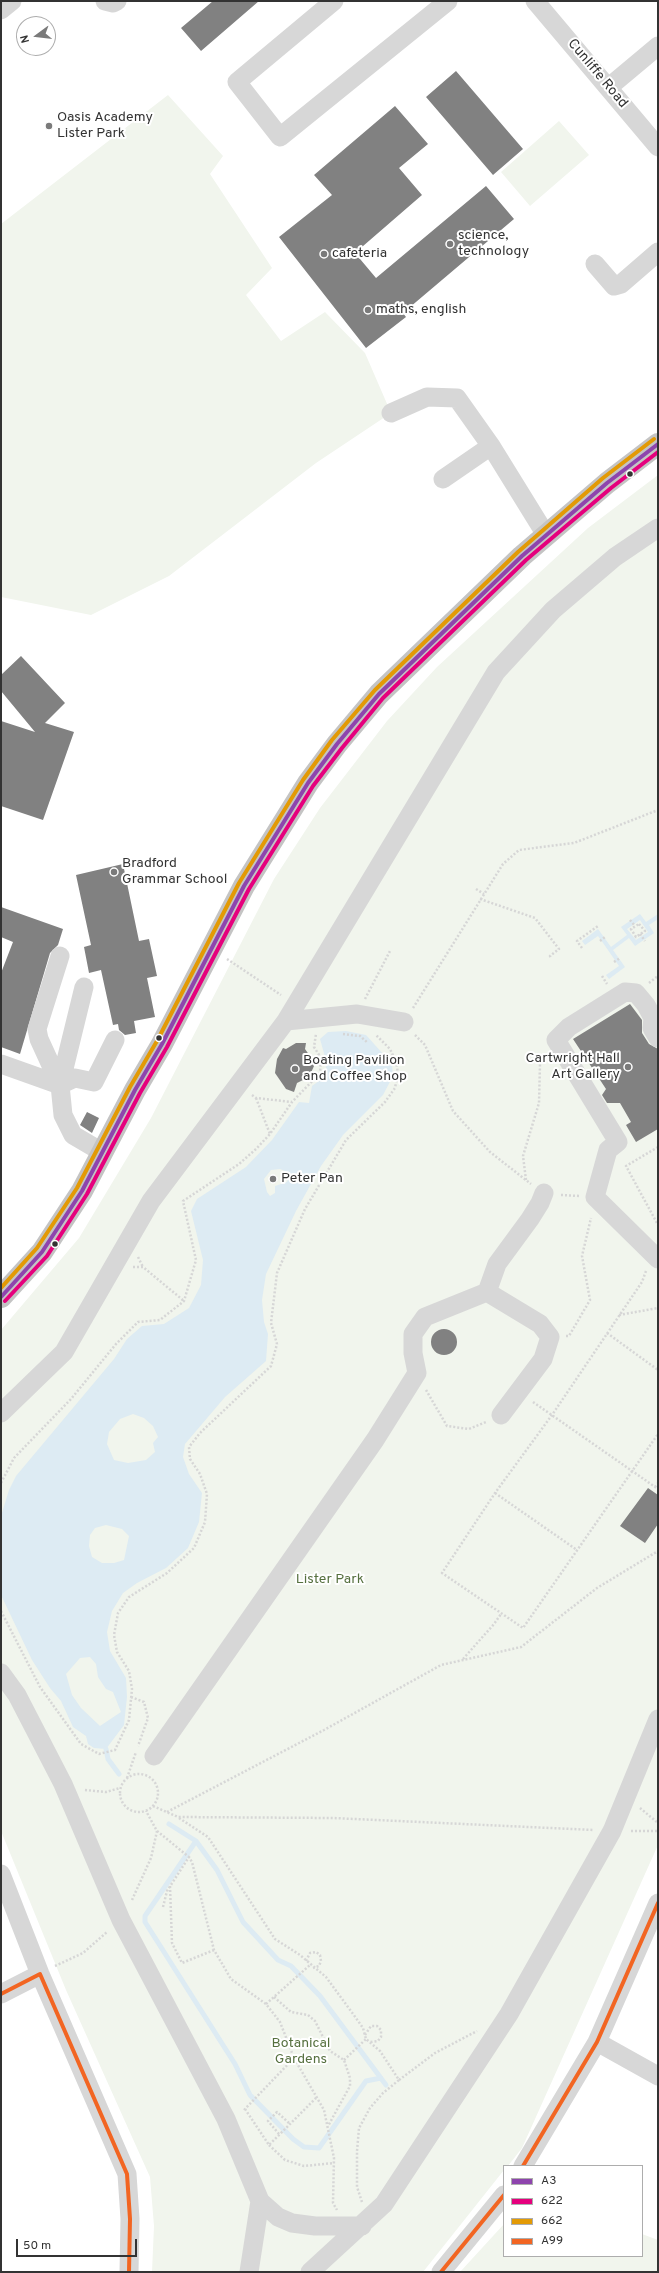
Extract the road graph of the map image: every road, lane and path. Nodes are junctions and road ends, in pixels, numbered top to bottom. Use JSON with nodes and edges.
{"nodes":[{"id":1,"x":12,"y":1,"type":"edge"},
{"id":2,"x":105,"y":1,"type":"edge"},
{"id":3,"x":117,"y":1,"type":"edge"},
{"id":4,"x":334,"y":1,"type":"edge"},
{"id":5,"x":448,"y":1,"type":"edge"},
{"id":6,"x":535,"y":1,"type":"edge"},
{"id":7,"x":1,"y":10,"type":"edge"},
{"id":8,"x":658,"y":46,"type":"edge"},
{"id":9,"x":609,"y":87,"type":"junction"},
{"id":10,"x":658,"y":147,"type":"edge"},
{"id":11,"x":658,"y":252,"type":"edge"},
{"id":12,"x":595,"y":264,"type":"dead end"},
{"id":13,"x":391,"y":413,"type":"dead end"},
{"id":14,"x":658,"y":444,"type":"edge"},
{"id":15,"x":491,"y":446,"type":"junction"},
{"id":16,"x":443,"y":479,"type":"dead end"},
{"id":17,"x":658,"y":528,"type":"edge"},
{"id":18,"x":546,"y":535,"type":"junction"},
{"id":19,"x":658,"y":810,"type":"edge"},
{"id":20,"x":476,"y":889,"type":"dead end"},
{"id":21,"x":484,"y":894,"type":"junction"},
{"id":22,"x":480,"y":899,"type":"junction"},
{"id":23,"x":631,"y":920,"type":"dead end"},
{"id":24,"x":598,"y":926,"type":"dead end"},
{"id":25,"x":634,"y":926,"type":"junction"},
{"id":26,"x":641,"y":935,"type":"junction"},
{"id":27,"x":605,"y":937,"type":"dead end"},
{"id":28,"x":600,"y":940,"type":"dead end"},
{"id":29,"x":645,"y":940,"type":"dead end"},
{"id":30,"x":582,"y":948,"type":"dead end"},
{"id":31,"x":390,"y":951,"type":"dead end"},
{"id":32,"x":60,"y":956,"type":"dead end"},
{"id":33,"x":551,"y":958,"type":"dead end"},
{"id":34,"x":620,"y":958,"type":"dead end"},
{"id":35,"x":232,"y":962,"type":"dead end"},
{"id":36,"x":615,"y":962,"type":"dead end"},
{"id":37,"x":84,"y":987,"type":"dead end"},
{"id":38,"x":652,"y":1001,"type":"edge"},
{"id":39,"x":291,"y":1013,"type":"junction"},
{"id":40,"x":357,"y":1014,"type":"junction"},
{"id":41,"x":314,"y":1018,"type":"junction"},
{"id":42,"x":404,"y":1022,"type":"junction"},
{"id":43,"x":340,"y":1034,"type":"dead end"},
{"id":44,"x":658,"y":1038,"type":"edge"},
{"id":45,"x":115,"y":1040,"type":"dead end"},
{"id":46,"x":556,"y":1040,"type":"junction"},
{"id":47,"x":368,"y":1043,"type":"dead end"},
{"id":48,"x":1,"y":1064,"type":"edge"},
{"id":49,"x":60,"y":1085,"type":"junction"},
{"id":50,"x":239,"y":1085,"type":"junction"},
{"id":51,"x":256,"y":1098,"type":"junction"},
{"id":52,"x":292,"y":1102,"type":"junction"},
{"id":53,"x":270,"y":1134,"type":"junction"},
{"id":54,"x":658,"y":1147,"type":"edge"},
{"id":55,"x":102,"y":1152,"type":"junction"},
{"id":56,"x":544,"y":1193,"type":"dead end"},
{"id":57,"x":595,"y":1197,"type":"junction"},
{"id":58,"x":658,"y":1225,"type":"edge"},
{"id":59,"x":655,"y":1256,"type":"edge"},
{"id":60,"x":112,"y":1266,"type":"junction"},
{"id":61,"x":487,"y":1292,"type":"junction"},
{"id":62,"x":1,"y":1298,"type":"edge"},
{"id":63,"x":184,"y":1301,"type":"junction"},
{"id":64,"x":658,"y":1308,"type":"edge"},
{"id":65,"x":619,"y":1315,"type":"junction"},
{"id":66,"x":607,"y":1333,"type":"junction"},
{"id":67,"x":550,"y":1337,"type":"junction"},
{"id":68,"x":658,"y":1370,"type":"edge"},
{"id":69,"x":417,"y":1374,"type":"junction"},
{"id":70,"x":520,"y":1392,"type":"junction"},
{"id":71,"x":1,"y":1413,"type":"edge"},
{"id":72,"x":501,"y":1415,"type":"joint"},
{"id":73,"x":552,"y":1415,"type":"junction"},
{"id":74,"x":658,"y":1434,"type":"edge"},
{"id":75,"x":632,"y":1470,"type":"junction"},
{"id":76,"x":1,"y":1483,"type":"edge"},
{"id":77,"x":658,"y":1483,"type":"edge"},
{"id":78,"x":656,"y":1488,"type":"edge"},
{"id":79,"x":495,"y":1493,"type":"junction"},
{"id":80,"x":576,"y":1550,"type":"junction"},
{"id":81,"x":658,"y":1551,"type":"edge"},
{"id":82,"x":1,"y":1611,"type":"edge"},
{"id":83,"x":501,"y":1614,"type":"junction"},
{"id":84,"x":463,"y":1659,"type":"junction"},
{"id":85,"x":1,"y":1673,"type":"edge"},
{"id":86,"x":131,"y":1697,"type":"junction"},
{"id":87,"x":658,"y":1719,"type":"edge"},
{"id":88,"x":154,"y":1756,"type":"dead end"},
{"id":89,"x":127,"y":1778,"type":"junction"},
{"id":90,"x":63,"y":1784,"type":"junction"},
{"id":91,"x":120,"y":1788,"type":"junction"},
{"id":92,"x":153,"y":1806,"type":"junction"},
{"id":93,"x":146,"y":1811,"type":"junction"},
{"id":94,"x":167,"y":1812,"type":"junction"},
{"id":95,"x":178,"y":1818,"type":"junction"},
{"id":96,"x":613,"y":1826,"type":"junction"},
{"id":97,"x":157,"y":1831,"type":"junction"},
{"id":98,"x":658,"y":1831,"type":"edge"},
{"id":99,"x":187,"y":1856,"type":"junction"},
{"id":100,"x":1,"y":1874,"type":"edge"},
{"id":101,"x":170,"y":1884,"type":"junction"},
{"id":102,"x":658,"y":1902,"type":"edge"},
{"id":103,"x":163,"y":1907,"type":"dead end"},
{"id":104,"x":121,"y":1920,"type":"junction"},
{"id":105,"x":652,"y":1935,"type":"edge"},
{"id":106,"x":214,"y":1950,"type":"junction"},
{"id":107,"x":306,"y":1961,"type":"junction"},
{"id":108,"x":310,"y":1965,"type":"junction"},
{"id":109,"x":313,"y":1968,"type":"junction"},
{"id":110,"x":40,"y":1974,"type":"junction"},
{"id":111,"x":1,"y":1994,"type":"edge"},
{"id":112,"x":274,"y":1997,"type":"junction"},
{"id":113,"x":266,"y":2004,"type":"junction"},
{"id":114,"x":482,"y":2028,"type":"dead end"},
{"id":115,"x":365,"y":2035,"type":"junction"},
{"id":116,"x":366,"y":2039,"type":"junction"},
{"id":117,"x":370,"y":2042,"type":"junction"},
{"id":118,"x":597,"y":2042,"type":"junction"},
{"id":119,"x":294,"y":2058,"type":"junction"},
{"id":120,"x":344,"y":2060,"type":"junction"},
{"id":121,"x":658,"y":2076,"type":"edge"},
{"id":122,"x":399,"y":2080,"type":"junction"},
{"id":123,"x":316,"y":2098,"type":"junction"},
{"id":124,"x":253,"y":2101,"type":"dead end"},
{"id":125,"x":245,"y":2109,"type":"dead end"},
{"id":126,"x":290,"y":2124,"type":"junction"},
{"id":127,"x":328,"y":2127,"type":"junction"},
{"id":128,"x":279,"y":2134,"type":"junction"},
{"id":129,"x":268,"y":2145,"type":"junction"},
{"id":130,"x":334,"y":2163,"type":"junction"},
{"id":131,"x":524,"y":2165,"type":"edge"},
{"id":132,"x":503,"y":2196,"type":"edge"},
{"id":133,"x":260,"y":2201,"type":"junction"},
{"id":134,"x":359,"y":2223,"type":"junction"},
{"id":135,"x":129,"y":2272,"type":"edge"},
{"id":136,"x":249,"y":2272,"type":"edge"},
{"id":137,"x":310,"y":2272,"type":"edge"},
{"id":138,"x":441,"y":2272,"type":"edge"}],
"edges":[{"from":1,"to":7,"type":"street"},
{"from":2,"to":3,"type":"street"},
{"from":4,"to":5,"type":"street"},
{"from":6,"to":9,"type":"street","name":"Cunliffe Road"},
{"from":8,"to":9,"type":"street"},
{"from":9,"to":10,"type":"street","name":"Cunliffe Road"},
{"from":11,"to":12,"type":"street"},
{"from":13,"to":15,"type":"street"},
{"from":14,"to":18,"type":"highway"},
{"from":15,"to":16,"type":"street"},
{"from":15,"to":18,"type":"street"},
{"from":17,"to":39,"type":"street"},
{"from":18,"to":55,"type":"highway"},
{"from":19,"to":21,"type":"path"},
{"from":20,"to":21,"type":"path"},
{"from":21,"to":22,"type":"path"},
{"from":22,"to":33,"type":"path"},
{"from":22,"to":42,"type":"path"},
{"from":23,"to":25,"type":"path"},
{"from":24,"to":30,"type":"path"},
{"from":25,"to":26,"type":"path"},
{"from":25,"to":26,"type":"path"},
{"from":26,"to":29,"type":"path"},
{"from":27,"to":28,"type":"path"},
{"from":31,"to":40,"type":"path"},
{"from":32,"to":49,"type":"street"},
{"from":34,"to":36,"type":"path"},
{"from":35,"to":39,"type":"path"},
{"from":37,"to":49,"type":"street"},
{"from":38,"to":44,"type":"street"},
{"from":38,"to":46,"type":"street"},
{"from":39,"to":41,"type":"street"},
{"from":39,"to":50,"type":"street"},
{"from":40,"to":41,"type":"street"},
{"from":40,"to":42,"type":"street"},
{"from":40,"to":86,"type":"path"},
{"from":41,"to":52,"type":"path"},
{"from":42,"to":46,"type":"path"},
{"from":43,"to":47,"type":"path"},
{"from":45,"to":49,"type":"street"},
{"from":46,"to":57,"type":"street"},
{"from":48,"to":49,"type":"street"},
{"from":49,"to":55,"type":"street"},
{"from":50,"to":51,"type":"path"},
{"from":50,"to":60,"type":"street"},
{"from":51,"to":52,"type":"path"},
{"from":51,"to":53,"type":"path"},
{"from":52,"to":53,"type":"path"},
{"from":53,"to":63,"type":"path"},
{"from":54,"to":58,"type":"path"},
{"from":55,"to":62,"type":"highway"},
{"from":56,"to":61,"type":"street"},
{"from":57,"to":59,"type":"street"},
{"from":57,"to":67,"type":"path"},
{"from":59,"to":65,"type":"path"},
{"from":60,"to":63,"type":"path"},
{"from":60,"to":71,"type":"street"},
{"from":61,"to":67,"type":"street"},
{"from":61,"to":69,"type":"street"},
{"from":63,"to":76,"type":"path"},
{"from":64,"to":65,"type":"path"},
{"from":65,"to":66,"type":"path"},
{"from":66,"to":68,"type":"path"},
{"from":66,"to":73,"type":"path"},
{"from":67,"to":70,"type":"street"},
{"from":69,"to":72,"type":"path"},
{"from":69,"to":88,"type":"street"},
{"from":70,"to":72,"type":"street"},
{"from":70,"to":73,"type":"path"},
{"from":73,"to":75,"type":"path"},
{"from":73,"to":79,"type":"path"},
{"from":74,"to":75,"type":"path"},
{"from":75,"to":78,"type":"path"},
{"from":75,"to":80,"type":"path"},
{"from":77,"to":78,"type":"path"},
{"from":79,"to":80,"type":"path"},
{"from":79,"to":83,"type":"path"},
{"from":80,"to":83,"type":"path"},
{"from":81,"to":84,"type":"path"},
{"from":82,"to":86,"type":"path"},
{"from":83,"to":84,"type":"path"},
{"from":84,"to":94,"type":"path"},
{"from":85,"to":90,"type":"street"},
{"from":86,"to":89,"type":"path"},
{"from":87,"to":96,"type":"street"},
{"from":89,"to":91,"type":"path"},
{"from":89,"to":92,"type":"path"},
{"from":90,"to":91,"type":"path"},
{"from":90,"to":104,"type":"street"},
{"from":91,"to":93,"type":"path"},
{"from":92,"to":93,"type":"path"},
{"from":92,"to":94,"type":"path"},
{"from":93,"to":97,"type":"path"},
{"from":94,"to":95,"type":"path"},
{"from":95,"to":96,"type":"path"},
{"from":95,"to":107,"type":"path"},
{"from":96,"to":98,"type":"path"},
{"from":96,"to":134,"type":"street"},
{"from":97,"to":99,"type":"path"},
{"from":97,"to":104,"type":"path"},
{"from":99,"to":101,"type":"path"},
{"from":99,"to":106,"type":"path"},
{"from":100,"to":110,"type":"street"},
{"from":101,"to":103,"type":"path"},
{"from":101,"to":106,"type":"path"},
{"from":102,"to":105,"type":"street"},
{"from":104,"to":110,"type":"path"},
{"from":104,"to":133,"type":"street"},
{"from":105,"to":118,"type":"street"},
{"from":106,"to":113,"type":"path"},
{"from":107,"to":108,"type":"path"},
{"from":107,"to":109,"type":"path"},
{"from":108,"to":109,"type":"path"},
{"from":108,"to":112,"type":"path"},
{"from":109,"to":115,"type":"path"},
{"from":110,"to":111,"type":"street"},
{"from":110,"to":135,"type":"street"},
{"from":112,"to":113,"type":"path"},
{"from":112,"to":120,"type":"path"},
{"from":113,"to":119,"type":"path"},
{"from":114,"to":122,"type":"path"},
{"from":115,"to":116,"type":"path"},
{"from":115,"to":117,"type":"path"},
{"from":116,"to":117,"type":"path"},
{"from":116,"to":120,"type":"path"},
{"from":117,"to":122,"type":"path"},
{"from":118,"to":121,"type":"street"},
{"from":118,"to":131,"type":"street"},
{"from":119,"to":123,"type":"path"},
{"from":119,"to":124,"type":"path"},
{"from":120,"to":127,"type":"path"},
{"from":122,"to":134,"type":"path"},
{"from":123,"to":126,"type":"path"},
{"from":123,"to":127,"type":"path"},
{"from":125,"to":129,"type":"path"},
{"from":126,"to":128,"type":"path"},
{"from":126,"to":128,"type":"path"},
{"from":127,"to":130,"type":"path"},
{"from":128,"to":129,"type":"path"},
{"from":129,"to":130,"type":"path"},
{"from":130,"to":134,"type":"path"},
{"from":132,"to":138,"type":"street"},
{"from":133,"to":134,"type":"street"},
{"from":133,"to":136,"type":"street"},
{"from":134,"to":137,"type":"street"}]}
